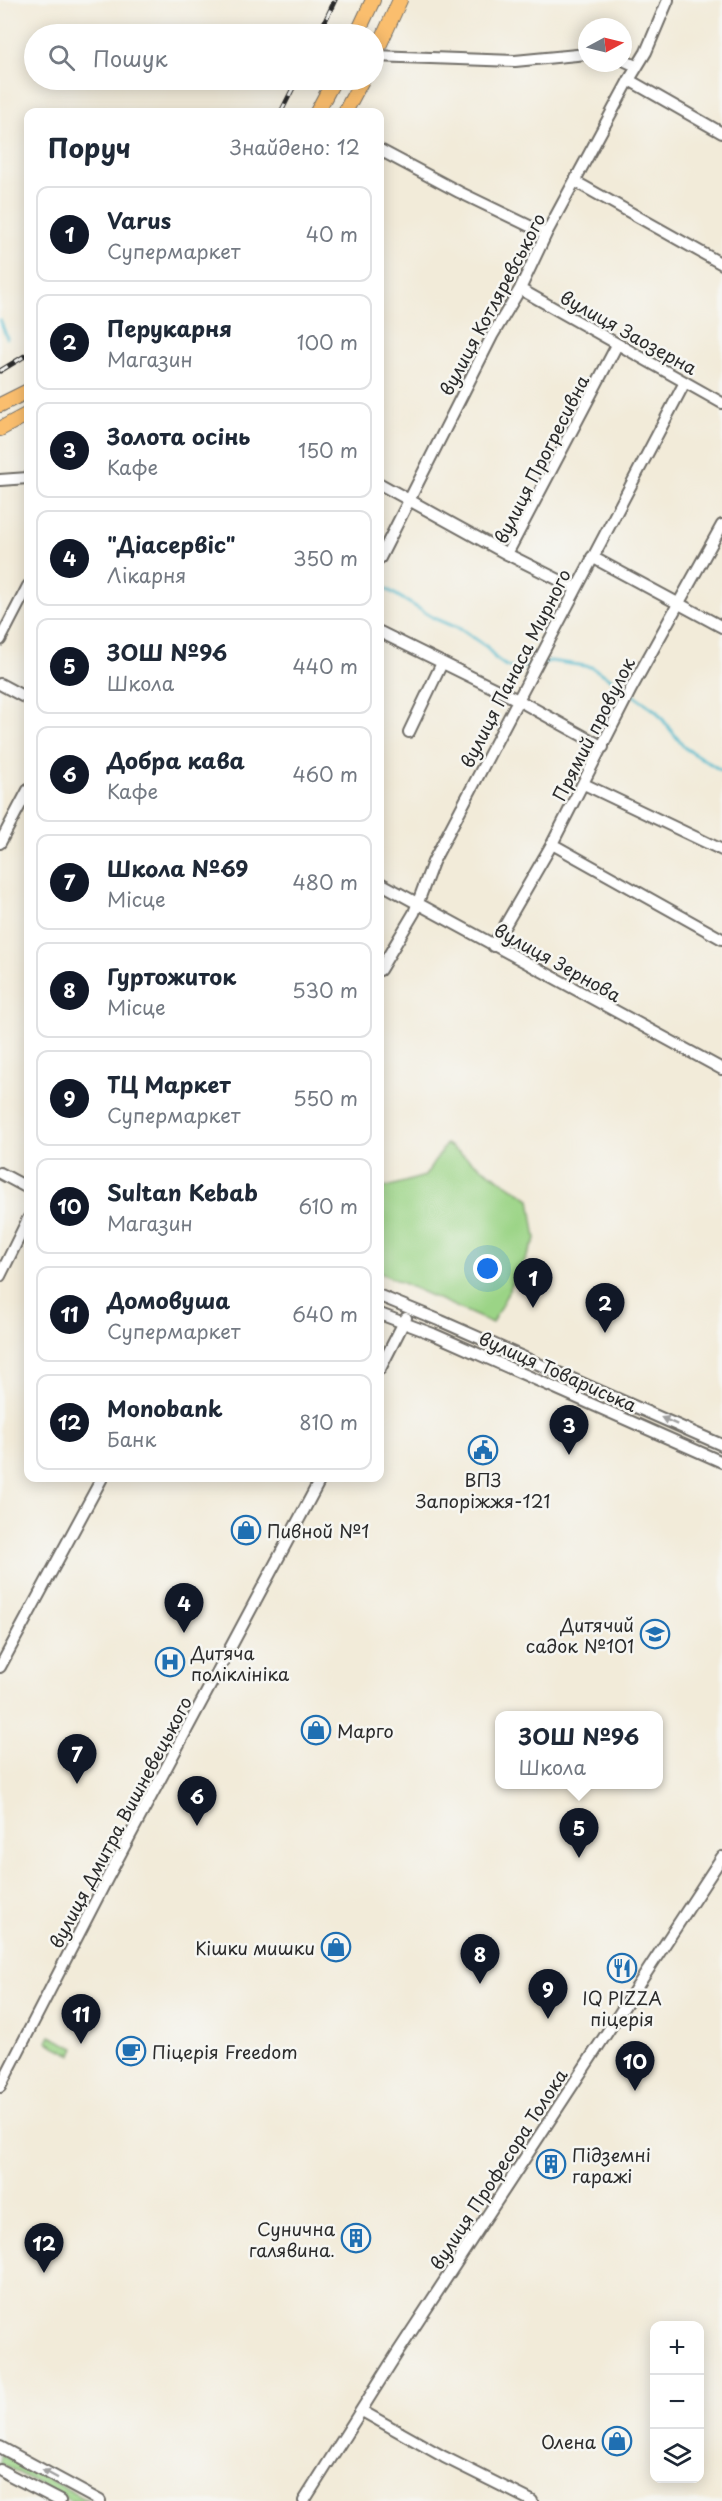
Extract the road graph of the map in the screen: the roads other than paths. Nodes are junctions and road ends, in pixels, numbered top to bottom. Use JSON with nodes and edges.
{"nodes":[{"id":1,"x":373,"y":0,"type":"edge"},
{"id":2,"x":400,"y":0,"type":"edge"},
{"id":3,"x":668,"y":0,"type":"edge"},
{"id":4,"x":362,"y":24,"type":"edge"},
{"id":5,"x":384,"y":34,"type":"edge"},
{"id":6,"x":578,"y":55,"type":"edge"},
{"id":7,"x":384,"y":56,"type":"edge"},
{"id":8,"x":632,"y":64,"type":"edge"},
{"id":9,"x":636,"y":66,"type":"junction"},
{"id":10,"x":629,"y":80,"type":"junction"},
{"id":11,"x":329,"y":90,"type":"edge"},
{"id":12,"x":357,"y":90,"type":"edge"},
{"id":13,"x":319,"y":108,"type":"edge"},
{"id":14,"x":347,"y":108,"type":"edge"},
{"id":15,"x":722,"y":133,"type":"edge"},
{"id":16,"x":384,"y":152,"type":"edge"},
{"id":17,"x":576,"y":182,"type":"junction"},
{"id":18,"x":546,"y":234,"type":"junction"},
{"id":19,"x":722,"y":264,"type":"edge"},
{"id":20,"x":520,"y":289,"type":"junction"},
{"id":21,"x":617,"y":345,"type":"junction"},
{"id":22,"x":685,"y":382,"type":"junction"},
{"id":23,"x":24,"y":393,"type":"edge"},
{"id":24,"x":722,"y":403,"type":"edge"},
{"id":25,"x":0,"y":405,"type":"edge"},
{"id":26,"x":24,"y":416,"type":"edge"},
{"id":27,"x":0,"y":429,"type":"edge"},
{"id":28,"x":24,"y":478,"type":"edge"},
{"id":29,"x":0,"y":480,"type":"edge"},
{"id":30,"x":384,"y":486,"type":"edge"},
{"id":31,"x":408,"y":501,"type":"junction"},
{"id":32,"x":722,"y":525,"type":"edge"},
{"id":33,"x":384,"y":550,"type":"edge"},
{"id":34,"x":507,"y":554,"type":"junction"},
{"id":35,"x":592,"y":557,"type":"junction"},
{"id":36,"x":575,"y":588,"type":"junction"},
{"id":37,"x":24,"y":594,"type":"edge"},
{"id":38,"x":677,"y":604,"type":"junction"},
{"id":39,"x":722,"y":627,"type":"edge"},
{"id":40,"x":384,"y":634,"type":"edge"},
{"id":41,"x":0,"y":640,"type":"edge"},
{"id":42,"x":442,"y":663,"type":"junction"},
{"id":43,"x":0,"y":684,"type":"edge"},
{"id":44,"x":24,"y":697,"type":"edge"},
{"id":45,"x":518,"y":700,"type":"junction"},
{"id":46,"x":409,"y":732,"type":"dead end"},
{"id":47,"x":603,"y":747,"type":"junction"},
{"id":48,"x":584,"y":784,"type":"junction"},
{"id":49,"x":24,"y":798,"type":"edge"},
{"id":50,"x":0,"y":843,"type":"edge"},
{"id":51,"x":552,"y":844,"type":"junction"},
{"id":52,"x":722,"y":850,"type":"edge"},
{"id":53,"x":384,"y":885,"type":"edge"},
{"id":54,"x":418,"y":903,"type":"junction"},
{"id":55,"x":722,"y":939,"type":"edge"},
{"id":56,"x":493,"y":946,"type":"junction"},
{"id":57,"x":384,"y":963,"type":"edge"},
{"id":58,"x":722,"y":1069,"type":"edge"},
{"id":59,"x":0,"y":1173,"type":"edge"},
{"id":60,"x":24,"y":1186,"type":"edge"},
{"id":61,"x":24,"y":1227,"type":"edge"},
{"id":62,"x":0,"y":1276,"type":"edge"},
{"id":63,"x":384,"y":1298,"type":"edge"},
{"id":64,"x":410,"y":1309,"type":"junction"},
{"id":65,"x":384,"y":1316,"type":"edge"},
{"id":66,"x":441,"y":1321,"type":"junction"},
{"id":67,"x":403,"y":1324,"type":"junction"},
{"id":68,"x":433,"y":1334,"type":"junction"},
{"id":69,"x":384,"y":1361,"type":"edge"},
{"id":70,"x":722,"y":1445,"type":"edge"},
{"id":71,"x":722,"y":1462,"type":"edge"},
{"id":72,"x":100,"y":1482,"type":"edge"},
{"id":73,"x":319,"y":1482,"type":"edge"},
{"id":74,"x":1,"y":1663,"type":"edge"},
{"id":75,"x":722,"y":1857,"type":"edge"},
{"id":76,"x":0,"y":2087,"type":"edge"},
{"id":77,"x":362,"y":2411,"type":"junction"},
{"id":78,"x":0,"y":2447,"type":"edge"},
{"id":79,"x":0,"y":2470,"type":"edge"},
{"id":80,"x":60,"y":2501,"type":"edge"},
{"id":81,"x":100,"y":2501,"type":"edge"},
{"id":82,"x":304,"y":2501,"type":"edge"},
{"id":83,"x":532,"y":2501,"type":"edge"}],
"edges":[{"from":1,"to":4,"type":"main road"},
{"from":2,"to":5,"type":"main road"},
{"from":3,"to":9,"type":"street","name":"вулиця Котляревського"},
{"from":6,"to":7,"type":"street"},
{"from":8,"to":9,"type":"street"},
{"from":9,"to":10,"type":"street","name":"вулиця Котляревського"},
{"from":10,"to":15,"type":"street"},
{"from":10,"to":17,"type":"street","name":"вулиця Котляревського"},
{"from":11,"to":13,"type":"main road"},
{"from":12,"to":14,"type":"main road"},
{"from":16,"to":18,"type":"street"},
{"from":17,"to":18,"type":"street","name":"вулиця Котляревського"},
{"from":17,"to":19,"type":"street"},
{"from":18,"to":20,"type":"street","name":"вулиця Котляревського"},
{"from":20,"to":21,"type":"street","name":"вулиця Заозерна"},
{"from":20,"to":31,"type":"street","name":"вулиця Котляревського"},
{"from":21,"to":22,"type":"street","name":"вулиця Заозерна"},
{"from":21,"to":34,"type":"street","name":"вулиця Прогресивна"},
{"from":22,"to":24,"type":"street","name":"вулиця Заозерна"},
{"from":22,"to":35,"type":"street","name":"вулиця Панаса Мирного"},
{"from":23,"to":25,"type":"main road"},
{"from":26,"to":27,"type":"main road"},
{"from":28,"to":29,"type":"street"},
{"from":30,"to":31,"type":"street"},
{"from":31,"to":33,"type":"street","name":"вулиця Котляревського"},
{"from":31,"to":34,"type":"street"},
{"from":32,"to":38,"type":"street","name":"Прямий провулок"},
{"from":34,"to":36,"type":"street","name":"вулиця Прогресивна"},
{"from":35,"to":36,"type":"street","name":"вулиця Панаса Мирного"},
{"from":35,"to":38,"type":"street"},
{"from":36,"to":45,"type":"street","name":"вулиця Панаса Мирного"},
{"from":37,"to":41,"type":"street"},
{"from":38,"to":39,"type":"street"},
{"from":38,"to":47,"type":"street","name":"Прямий провулок"},
{"from":40,"to":42,"type":"street"},
{"from":42,"to":45,"type":"street"},
{"from":42,"to":46,"type":"street"},
{"from":43,"to":44,"type":"street"},
{"from":45,"to":47,"type":"street"},
{"from":45,"to":54,"type":"street","name":"вулиця Панаса Мирного"},
{"from":47,"to":48,"type":"street","name":"Прямий провулок"},
{"from":48,"to":51,"type":"street","name":"Прямий провулок"},
{"from":48,"to":52,"type":"street"},
{"from":49,"to":50,"type":"street"},
{"from":51,"to":55,"type":"street"},
{"from":51,"to":56,"type":"street","name":"Прямий провулок"},
{"from":53,"to":54,"type":"street","name":"вулиця Зернова"},
{"from":54,"to":56,"type":"street","name":"вулиця Зернова"},
{"from":54,"to":57,"type":"street","name":"вулиця Панаса Мирного"},
{"from":56,"to":58,"type":"street","name":"вулиця Зернова"},
{"from":59,"to":60,"type":"street"},
{"from":61,"to":62,"type":"street"},
{"from":63,"to":64,"type":"street","name":"вулиця Товариська"},
{"from":64,"to":66,"type":"street","name":"вулиця Товариська"},
{"from":64,"to":67,"type":"street"},
{"from":65,"to":67,"type":"street","name":"вулиця Товариська"},
{"from":66,"to":68,"type":"street"},
{"from":70,"to":66,"type":"street","name":"вулиця Товариська","one_way":true},
{"from":67,"to":68,"type":"street","name":"вулиця Товариська"},
{"from":67,"to":69,"type":"street"},
{"from":68,"to":71,"type":"street","name":"вулиця Товариська"},
{"from":72,"to":74,"type":"street"},
{"from":73,"to":76,"type":"street","name":"вулиця Дмитра Вишневецького"},
{"from":75,"to":77,"type":"street","name":"вулиця Професора Толока"},
{"from":77,"to":82,"type":"street","name":"вулиця Професора Толока"},
{"from":77,"to":83,"type":"street"},
{"from":81,"to":78,"type":"street","one_way":true},
{"from":79,"to":80,"type":"street"}]}
